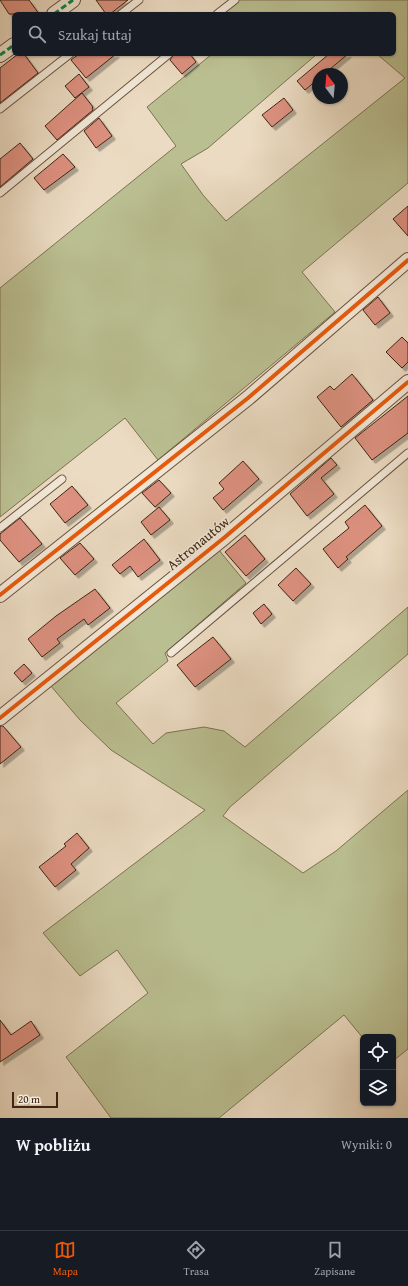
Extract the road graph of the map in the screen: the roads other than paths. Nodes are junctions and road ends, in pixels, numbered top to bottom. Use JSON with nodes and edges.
{"nodes":[{"id":1,"x":73,"y":0,"type":"edge"},
{"id":2,"x":139,"y":0,"type":"edge"},
{"id":3,"x":235,"y":0,"type":"edge"},
{"id":4,"x":57,"y":12,"type":"edge"},
{"id":5,"x":124,"y":12,"type":"edge"},
{"id":6,"x":220,"y":12,"type":"edge"},
{"id":7,"x":12,"y":47,"type":"edge"},
{"id":8,"x":0,"y":56,"type":"edge"},
{"id":9,"x":67,"y":56,"type":"edge"},
{"id":10,"x":166,"y":56,"type":"edge"},
{"id":11,"x":0,"y":108,"type":"edge"},
{"id":12,"x":0,"y":193,"type":"edge"},
{"id":13,"x":408,"y":260,"type":"edge"},
{"id":14,"x":408,"y":382,"type":"edge"},
{"id":15,"x":408,"y":453,"type":"edge"},
{"id":16,"x":62,"y":479,"type":"dead end"},
{"id":17,"x":0,"y":528,"type":"edge"},
{"id":18,"x":0,"y":595,"type":"edge"},
{"id":19,"x":171,"y":653,"type":"dead end"},
{"id":20,"x":0,"y":718,"type":"edge"}],
"edges":[{"from":1,"to":4,"type":"street"},
{"from":2,"to":5,"type":"lane"},
{"from":3,"to":6,"type":"lane"},
{"from":7,"to":8,"type":"street"},
{"from":9,"to":11,"type":"lane"},
{"from":10,"to":12,"type":"lane"},
{"from":13,"to":18,"type":"street"},
{"from":14,"to":20,"type":"street","name":"Astronautów"},
{"from":15,"to":19,"type":"lane"},
{"from":16,"to":17,"type":"lane"}]}
